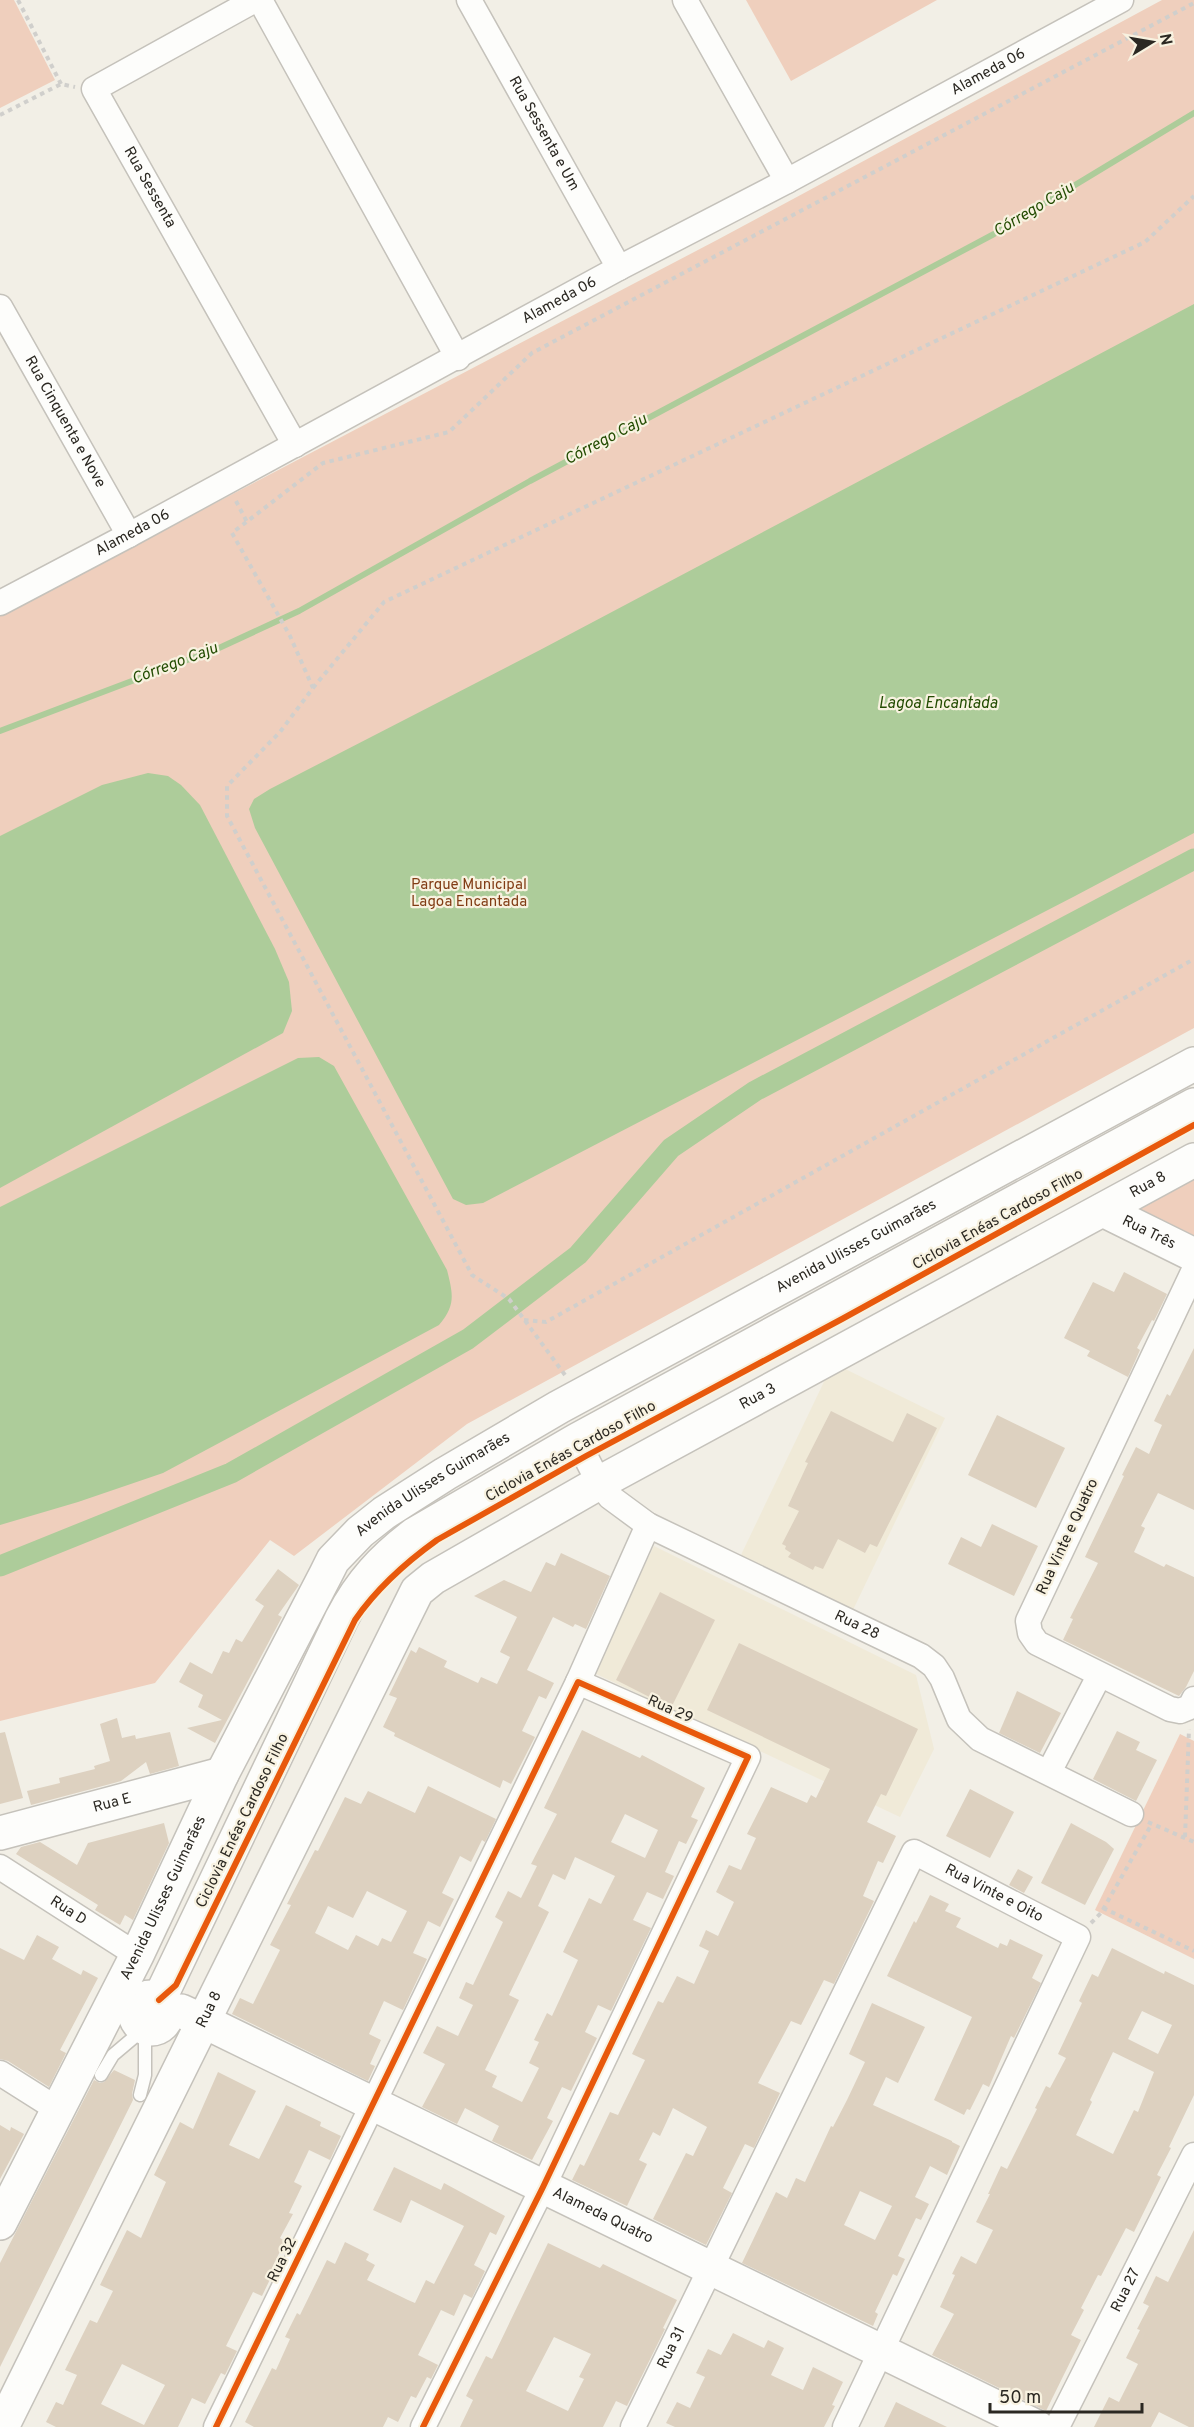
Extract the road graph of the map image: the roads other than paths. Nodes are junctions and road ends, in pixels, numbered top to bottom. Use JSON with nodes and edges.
{"nodes":[{"id":1,"x":255,"y":0,"type":"edge"},
{"id":2,"x":260,"y":0,"type":"edge"},
{"id":3,"x":469,"y":0,"type":"edge"},
{"id":4,"x":685,"y":0,"type":"edge"},
{"id":5,"x":1121,"y":0,"type":"edge"},
{"id":6,"x":787,"y":180,"type":"junction"},
{"id":7,"x":619,"y":268,"type":"junction"},
{"id":8,"x":0,"y":308,"type":"edge"},
{"id":9,"x":458,"y":358,"type":"junction"},
{"id":10,"x":295,"y":445,"type":"junction"},
{"id":11,"x":129,"y":535,"type":"junction"},
{"id":12,"x":0,"y":603,"type":"edge"},
{"id":13,"x":1194,"y":1064,"type":"edge"},
{"id":14,"x":1194,"y":1105,"type":"edge"},
{"id":15,"x":1194,"y":1160,"type":"edge"},
{"id":16,"x":1103,"y":1210,"type":"junction"},
{"id":17,"x":1194,"y":1255,"type":"edge"},
{"id":18,"x":1194,"y":1270,"type":"edge"},
{"id":19,"x":570,"y":1401,"type":"junction"},
{"id":20,"x":577,"y":1440,"type":"junction"},
{"id":21,"x":599,"y":1483,"type":"junction"},
{"id":22,"x":648,"y":1525,"type":"junction"},
{"id":23,"x":417,"y":1591,"type":"joint"},
{"id":24,"x":1099,"y":1676,"type":"junction"},
{"id":25,"x":578,"y":1682,"type":"junction"},
{"id":26,"x":1192,"y":1703,"type":"edge"},
{"id":27,"x":1048,"y":1772,"type":"junction"},
{"id":28,"x":222,"y":1774,"type":"junction"},
{"id":29,"x":1142,"y":1819,"type":"road end"},
{"id":30,"x":0,"y":1833,"type":"edge"},
{"id":31,"x":0,"y":1867,"type":"edge"},
{"id":32,"x":137,"y":1955,"type":"junction"},
{"id":33,"x":145,"y":2007,"type":"junction"},
{"id":34,"x":202,"y":2021,"type":"junction"},
{"id":35,"x":0,"y":2073,"type":"edge"},
{"id":36,"x":101,"y":2075,"type":"dead end"},
{"id":37,"x":140,"y":2095,"type":"dead end"},
{"id":38,"x":372,"y":2104,"type":"junction"},
{"id":39,"x":57,"y":2109,"type":"junction"},
{"id":40,"x":1194,"y":2155,"type":"edge"},
{"id":41,"x":543,"y":2187,"type":"junction"},
{"id":42,"x":0,"y":2223,"type":"edge"},
{"id":43,"x":711,"y":2269,"type":"junction"},
{"id":44,"x":882,"y":2352,"type":"junction"},
{"id":45,"x":3,"y":2427,"type":"edge"},
{"id":46,"x":216,"y":2427,"type":"edge"},
{"id":47,"x":423,"y":2427,"type":"edge"},
{"id":48,"x":633,"y":2427,"type":"edge"},
{"id":49,"x":845,"y":2427,"type":"edge"},
{"id":50,"x":1037,"y":2427,"type":"edge"},
{"id":51,"x":1057,"y":2427,"type":"edge"}],
"edges":[{"from":1,"to":10,"type":"street","name":"Rua Sessenta"},
{"from":2,"to":9,"type":"street"},
{"from":3,"to":7,"type":"street","name":"Rua Sessenta e Um"},
{"from":4,"to":6,"type":"street"},
{"from":5,"to":6,"type":"street","name":"Alameda 06"},
{"from":6,"to":7,"type":"street","name":"Alameda 06"},
{"from":7,"to":9,"type":"street","name":"Alameda 06"},
{"from":8,"to":11,"type":"street","name":"Rua Cinquenta e Nove"},
{"from":9,"to":10,"type":"street","name":"Alameda 06"},
{"from":10,"to":11,"type":"street","name":"Alameda 06"},
{"from":11,"to":12,"type":"street","name":"Alameda 06"},
{"from":13,"to":19,"type":"main road","name":"Avenida Ulisses Guimarães"},
{"from":14,"to":20,"type":"main road","name":"Avenida Ulisses Guimarães"},
{"from":15,"to":16,"type":"main road","name":"Rua 8"},
{"from":16,"to":17,"type":"main road","name":"Rua Três"},
{"from":16,"to":21,"type":"main road","name":"Rua 3"},
{"from":18,"to":24,"type":"street","name":"Rua Vinte e Quatro"},
{"from":19,"to":20,"type":"main road"},
{"from":19,"to":28,"type":"main road","name":"Avenida Ulisses Guimarães"},
{"from":20,"to":21,"type":"street","name":"Rua 28"},
{"from":20,"to":33,"type":"main road","name":"Avenida Ulisses Guimarães"},
{"from":21,"to":22,"type":"street","name":"Rua 28"},
{"from":21,"to":23,"type":"main road","name":"Rua 3"},
{"from":22,"to":25,"type":"street"},
{"from":22,"to":27,"type":"street","name":"Rua 28"},
{"from":23,"to":34,"type":"main road","name":"Rua 8"},
{"from":24,"to":26,"type":"street","name":"Rua Vinte e Quatro"},
{"from":24,"to":27,"type":"street"},
{"from":25,"to":38,"type":"street"},
{"from":25,"to":41,"type":"street","name":"Rua 29"},
{"from":27,"to":29,"type":"street","name":"Rua 28"},
{"from":28,"to":30,"type":"main road","name":"Rua E"},
{"from":28,"to":32,"type":"main road","name":"Avenida Ulisses Guimarães"},
{"from":31,"to":32,"type":"street","name":"Rua D"},
{"from":32,"to":33,"type":"main road","name":"Avenida Ulisses Guimarães"},
{"from":33,"to":34,"type":"main road","name":"Alameda Quatro"},
{"from":33,"to":36,"type":"lane"},
{"from":33,"to":37,"type":"lane"},
{"from":33,"to":39,"type":"main road","name":"Avenida Ulisses Guimarães"},
{"from":34,"to":38,"type":"main road","name":"Alameda Quatro"},
{"from":34,"to":45,"type":"main road","name":"Rua 8"},
{"from":35,"to":39,"type":"street"},
{"from":38,"to":41,"type":"main road","name":"Alameda Quatro"},
{"from":38,"to":46,"type":"street","name":"Rua 32"},
{"from":39,"to":42,"type":"main road","name":"Avenida Ulisses Guimarães"},
{"from":40,"to":51,"type":"street","name":"Rua 27"},
{"from":41,"to":43,"type":"main road","name":"Alameda Quatro"},
{"from":41,"to":47,"type":"street"},
{"from":43,"to":44,"type":"main road","name":"Alameda Quatro"},
{"from":43,"to":44,"type":"street","name":"Rua Vinte e Oito"},
{"from":43,"to":48,"type":"street","name":"Rua 31"},
{"from":44,"to":49,"type":"street"},
{"from":44,"to":50,"type":"main road","name":"Alameda Quatro"}]}
